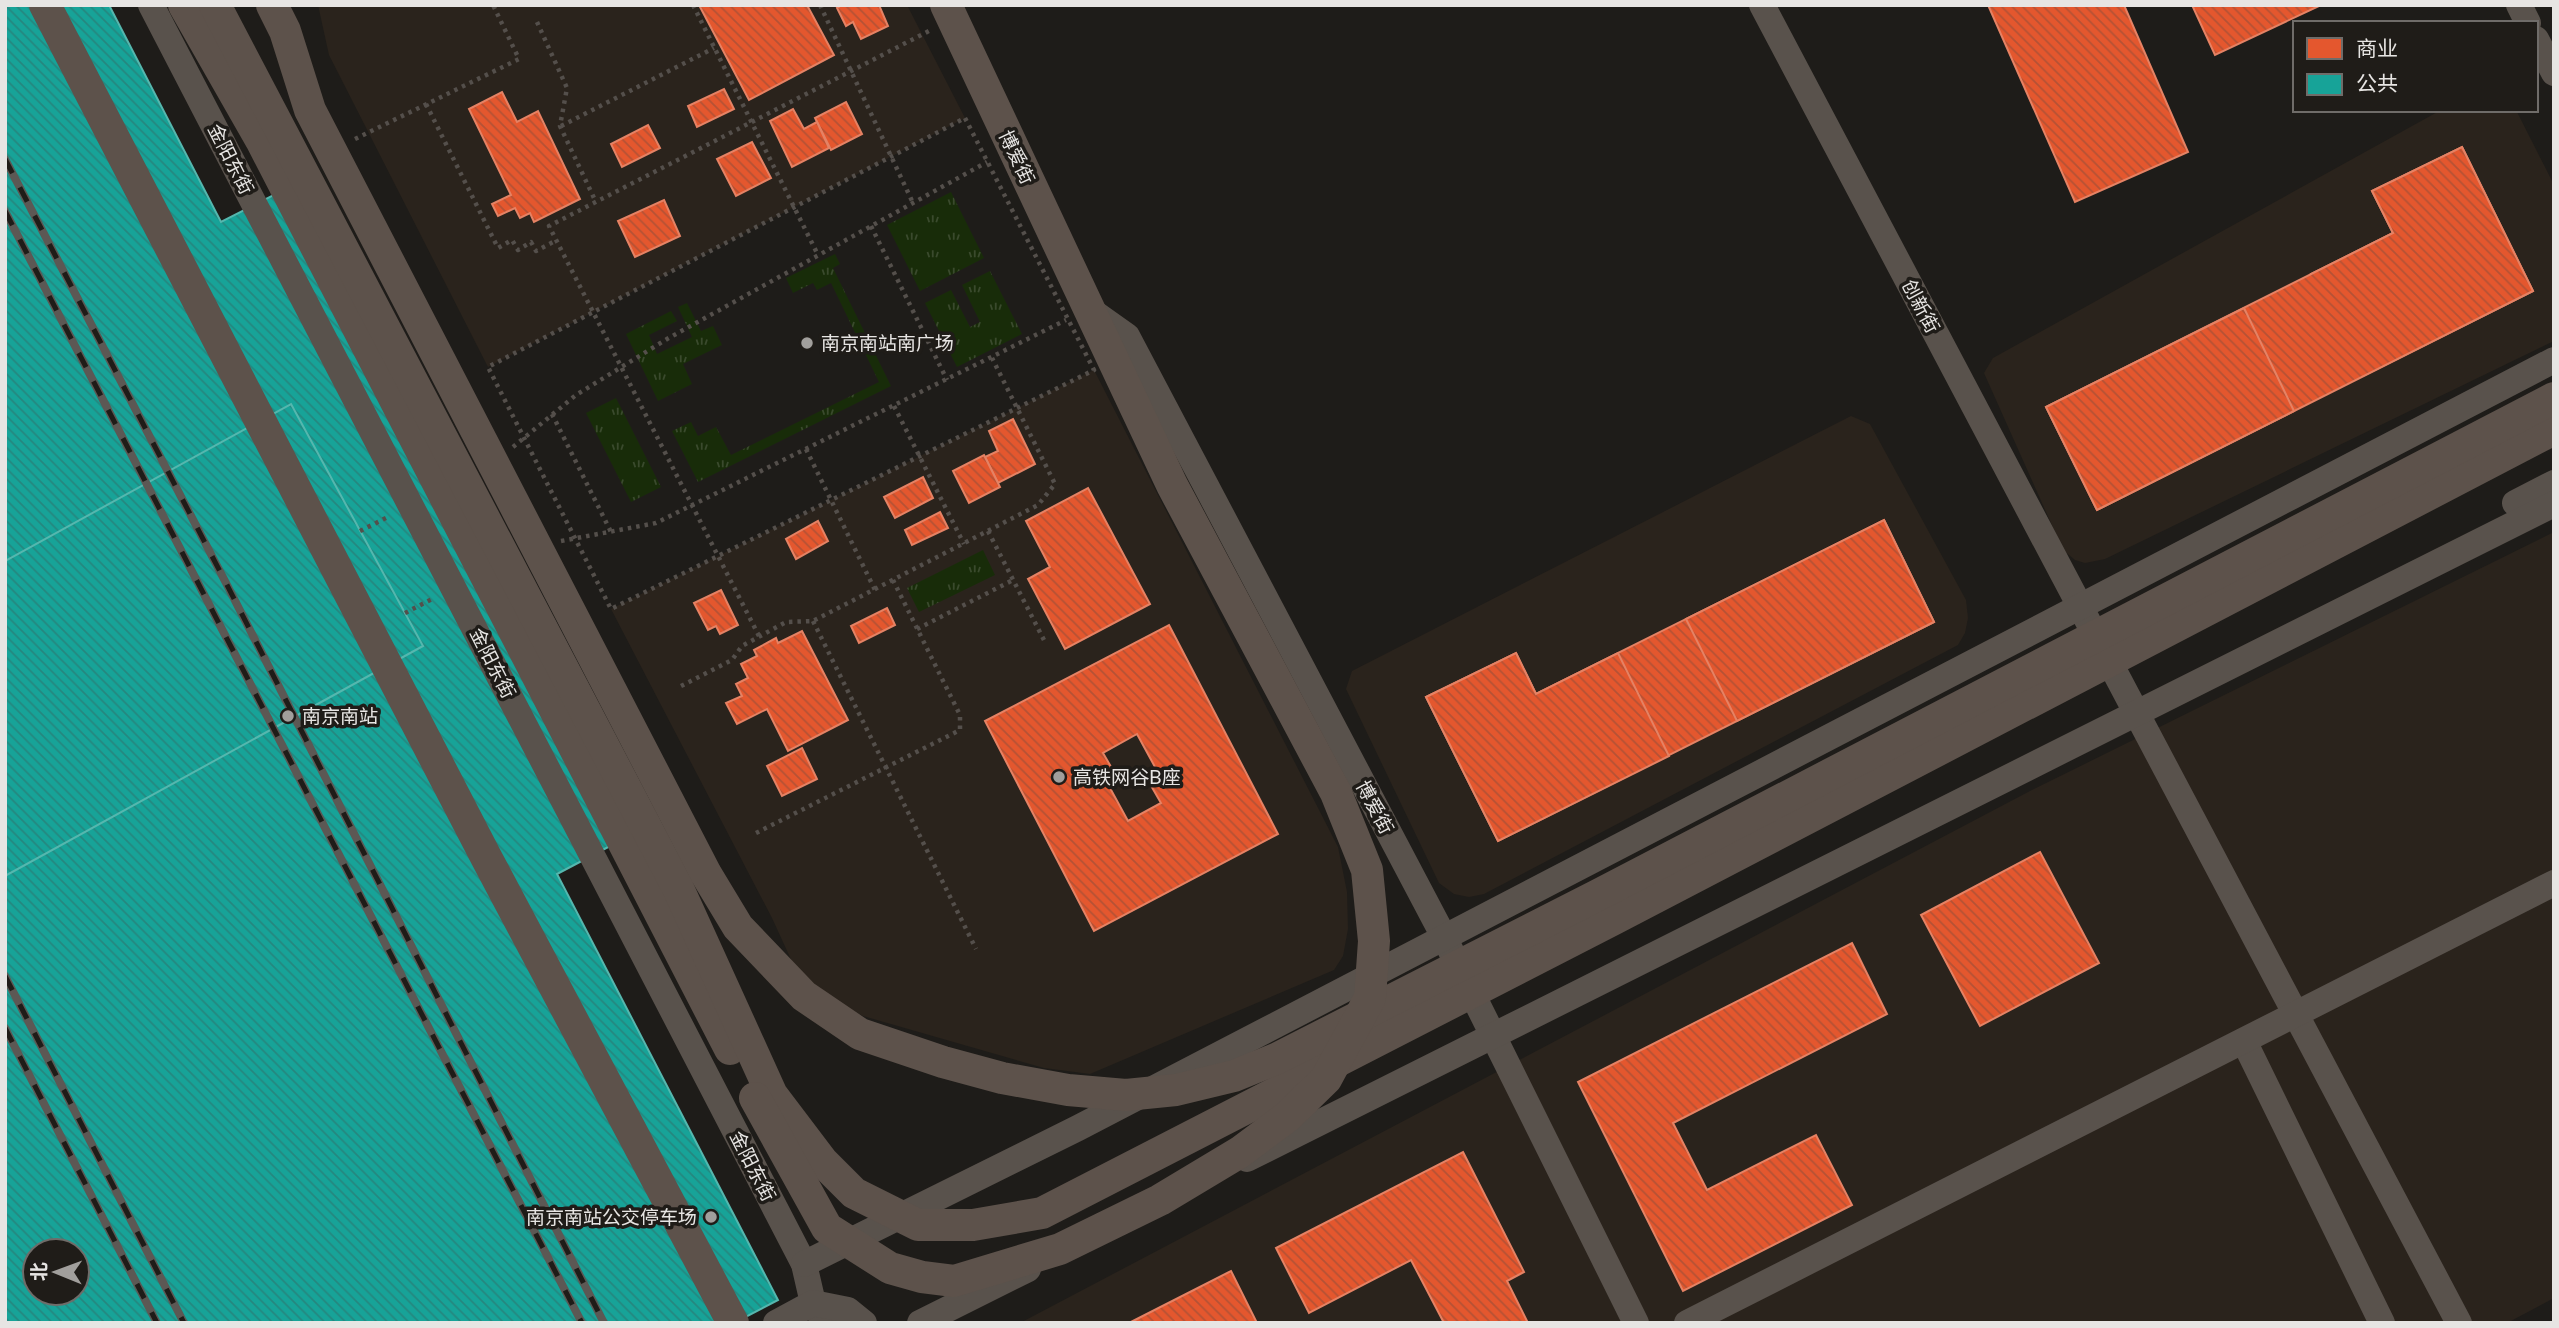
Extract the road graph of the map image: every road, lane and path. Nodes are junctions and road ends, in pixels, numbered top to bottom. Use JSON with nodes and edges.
{"nodes":[{"id":1,"x":45,"y":5,"type":"edge"},
{"id":2,"x":152,"y":5,"type":"edge"},
{"id":3,"x":184,"y":5,"type":"edge"},
{"id":4,"x":197,"y":5,"type":"edge"},
{"id":5,"x":215,"y":5,"type":"edge"},
{"id":6,"x":493,"y":5,"type":"edge"},
{"id":7,"x":692,"y":5,"type":"edge"},
{"id":8,"x":820,"y":5,"type":"edge"},
{"id":9,"x":1762,"y":5,"type":"edge"},
{"id":10,"x":2519,"y":5,"type":"edge"},
{"id":11,"x":280,"y":14,"type":"edge"},
{"id":12,"x":939,"y":17,"type":"edge"},
{"id":13,"x":2527,"y":21,"type":"edge"},
{"id":14,"x":537,"y":22,"type":"dead end"},
{"id":15,"x":2538,"y":42,"type":"edge"},
{"id":16,"x":714,"y":48,"type":"junction"},
{"id":17,"x":851,"y":71,"type":"junction"},
{"id":18,"x":2554,"y":72,"type":"edge"},
{"id":19,"x":226,"y":77,"type":"junction"},
{"id":20,"x":426,"y":104,"type":"junction"},
{"id":21,"x":752,"y":122,"type":"junction"},
{"id":22,"x":560,"y":126,"type":"junction"},
{"id":23,"x":332,"y":150,"type":"junction"},
{"id":24,"x":891,"y":156,"type":"junction"},
{"id":25,"x":987,"y":162,"type":"junction"},
{"id":26,"x":594,"y":198,"type":"dead end"},
{"id":27,"x":914,"y":202,"type":"junction"},
{"id":28,"x":794,"y":207,"type":"junction"},
{"id":29,"x":872,"y":226,"type":"junction"},
{"id":30,"x":557,"y":240,"type":"junction"},
{"id":31,"x":818,"y":255,"type":"junction"},
{"id":32,"x":594,"y":312,"type":"junction"},
{"id":33,"x":1079,"y":314,"type":"junction"},
{"id":34,"x":992,"y":357,"type":"junction"},
{"id":35,"x":2554,"y":360,"type":"edge"},
{"id":36,"x":622,"y":366,"type":"junction"},
{"id":37,"x":947,"y":380,"type":"junction"},
{"id":38,"x":2554,"y":398,"type":"edge"},
{"id":39,"x":894,"y":406,"type":"junction"},
{"id":40,"x":1017,"y":408,"type":"junction"},
{"id":41,"x":552,"y":414,"type":"junction"},
{"id":42,"x":2554,"y":429,"type":"edge"},
{"id":43,"x":524,"y":438,"type":"junction"},
{"id":44,"x":806,"y":449,"type":"junction"},
{"id":45,"x":508,"y":451,"type":"dead end"},
{"id":46,"x":920,"y":456,"type":"junction"},
{"id":47,"x":2554,"y":483,"type":"edge"},
{"id":48,"x":831,"y":500,"type":"junction"},
{"id":49,"x":2554,"y":503,"type":"edge"},
{"id":50,"x":411,"y":505,"type":"junction"},
{"id":51,"x":693,"y":505,"type":"junction"},
{"id":52,"x":360,"y":531,"type":"dead end"},
{"id":53,"x":988,"y":531,"type":"junction"},
{"id":54,"x":611,"y":532,"type":"junction"},
{"id":55,"x":575,"y":538,"type":"junction"},
{"id":56,"x":964,"y":544,"type":"junction"},
{"id":57,"x":537,"y":545,"type":"junction"},
{"id":58,"x":719,"y":556,"type":"junction"},
{"id":59,"x":893,"y":580,"type":"junction"},
{"id":60,"x":1013,"y":580,"type":"junction"},
{"id":61,"x":454,"y":588,"type":"junction"},
{"id":62,"x":875,"y":590,"type":"junction"},
{"id":63,"x":2080,"y":606,"type":"junction"},
{"id":64,"x":405,"y":613,"type":"dead end"},
{"id":65,"x":813,"y":621,"type":"junction"},
{"id":66,"x":917,"y":629,"type":"junction"},
{"id":67,"x":760,"y":636,"type":"junction"},
{"id":68,"x":1045,"y":642,"type":"dead end"},
{"id":69,"x":681,"y":686,"type":"dead end"},
{"id":70,"x":2135,"y":711,"type":"junction"},
{"id":71,"x":885,"y":768,"type":"junction"},
{"id":72,"x":756,"y":833,"type":"dead end"},
{"id":73,"x":2554,"y":883,"type":"edge"},
{"id":74,"x":1444,"y":937,"type":"junction"},
{"id":75,"x":975,"y":949,"type":"dead end"},
{"id":76,"x":2296,"y":1015,"type":"junction"},
{"id":77,"x":1493,"y":1036,"type":"junction"},
{"id":78,"x":2244,"y":1041,"type":"junction"},
{"id":79,"x":1160,"y":1199,"type":"junction"},
{"id":80,"x":804,"y":1264,"type":"junction"},
{"id":81,"x":819,"y":1313,"type":"edge"},
{"id":82,"x":733,"y":1323,"type":"edge"},
{"id":83,"x":776,"y":1323,"type":"edge"},
{"id":84,"x":864,"y":1323,"type":"edge"},
{"id":85,"x":920,"y":1323,"type":"edge"},
{"id":86,"x":1636,"y":1323,"type":"edge"},
{"id":87,"x":1687,"y":1323,"type":"edge"},
{"id":88,"x":2382,"y":1323,"type":"edge"},
{"id":89,"x":2459,"y":1323,"type":"edge"}],
"edges":[{"from":1,"to":82,"type":"main road"},
{"from":2,"to":50,"type":"street","name":"金阳东街"},
{"from":3,"to":19,"type":"main road"},
{"from":4,"to":19,"type":"main road"},
{"from":5,"to":42,"type":"main road"},
{"from":6,"to":20,"type":"path"},
{"from":7,"to":16,"type":"path"},
{"from":8,"to":17,"type":"path"},
{"from":9,"to":63,"type":"street","name":"创新街"},
{"from":10,"to":13,"type":"street"},
{"from":11,"to":23,"type":"main road"},
{"from":12,"to":17,"type":"path"},
{"from":12,"to":33,"type":"main road","name":"博爱街"},
{"from":14,"to":22,"type":"path"},
{"from":15,"to":18,"type":"street"},
{"from":16,"to":21,"type":"path"},
{"from":16,"to":22,"type":"path"},
{"from":17,"to":21,"type":"path"},
{"from":17,"to":24,"type":"path"},
{"from":19,"to":79,"type":"main road","name":"博爱街"},
{"from":20,"to":23,"type":"path"},
{"from":20,"to":30,"type":"path"},
{"from":21,"to":28,"type":"path"},
{"from":21,"to":30,"type":"path"},
{"from":22,"to":26,"type":"path"},
{"from":23,"to":57,"type":"main road"},
{"from":24,"to":25,"type":"path"},
{"from":24,"to":27,"type":"path"},
{"from":24,"to":28,"type":"path"},
{"from":25,"to":27,"type":"path"},
{"from":25,"to":33,"type":"path"},
{"from":27,"to":29,"type":"path"},
{"from":28,"to":31,"type":"path"},
{"from":28,"to":32,"type":"path"},
{"from":29,"to":31,"type":"path"},
{"from":29,"to":37,"type":"path"},
{"from":30,"to":32,"type":"path"},
{"from":31,"to":36,"type":"path"},
{"from":32,"to":36,"type":"path"},
{"from":32,"to":43,"type":"path"},
{"from":33,"to":34,"type":"path"},
{"from":33,"to":40,"type":"path"},
{"from":33,"to":74,"type":"street","name":"博爱街"},
{"from":33,"to":79,"type":"main road","name":"博爱街"},
{"from":34,"to":37,"type":"path"},
{"from":34,"to":40,"type":"path"},
{"from":35,"to":63,"type":"street"},
{"from":36,"to":41,"type":"path"},
{"from":36,"to":51,"type":"path"},
{"from":37,"to":39,"type":"path"},
{"from":38,"to":57,"type":"main road"},
{"from":39,"to":44,"type":"path"},
{"from":39,"to":46,"type":"path"},
{"from":40,"to":46,"type":"path"},
{"from":40,"to":53,"type":"path"},
{"from":41,"to":43,"type":"path"},
{"from":41,"to":54,"type":"path"},
{"from":43,"to":45,"type":"path"},
{"from":43,"to":55,"type":"path"},
{"from":44,"to":48,"type":"path"},
{"from":44,"to":51,"type":"path"},
{"from":46,"to":48,"type":"path"},
{"from":46,"to":56,"type":"path"},
{"from":47,"to":79,"type":"street"},
{"from":48,"to":58,"type":"path"},
{"from":48,"to":62,"type":"path"},
{"from":49,"to":70,"type":"street"},
{"from":50,"to":52,"type":"path"},
{"from":50,"to":61,"type":"street","name":"金阳东街"},
{"from":51,"to":54,"type":"path"},
{"from":51,"to":58,"type":"path"},
{"from":53,"to":56,"type":"path"},
{"from":53,"to":60,"type":"path"},
{"from":54,"to":55,"type":"path"},
{"from":55,"to":57,"type":"path"},
{"from":55,"to":58,"type":"path"},
{"from":56,"to":59,"type":"path"},
{"from":58,"to":67,"type":"path"},
{"from":59,"to":62,"type":"path"},
{"from":59,"to":66,"type":"path"},
{"from":60,"to":66,"type":"path"},
{"from":60,"to":68,"type":"path"},
{"from":61,"to":64,"type":"path"},
{"from":61,"to":80,"type":"street","name":"金阳东街"},
{"from":62,"to":65,"type":"path"},
{"from":63,"to":70,"type":"street","name":"创新街"},
{"from":63,"to":74,"type":"street"},
{"from":65,"to":67,"type":"path"},
{"from":65,"to":71,"type":"path"},
{"from":66,"to":71,"type":"path"},
{"from":67,"to":69,"type":"path"},
{"from":70,"to":76,"type":"street","name":"创新街"},
{"from":70,"to":77,"type":"street"},
{"from":71,"to":72,"type":"path"},
{"from":71,"to":75,"type":"path"},
{"from":73,"to":76,"type":"street"},
{"from":74,"to":77,"type":"street","name":"博爱街"},
{"from":74,"to":80,"type":"street"},
{"from":76,"to":78,"type":"street"},
{"from":76,"to":89,"type":"street","name":"创新街"},
{"from":77,"to":85,"type":"street"},
{"from":77,"to":86,"type":"street","name":"博爱街"},
{"from":78,"to":87,"type":"street"},
{"from":78,"to":88,"type":"street"},
{"from":80,"to":81,"type":"street","name":"金阳东街"},
{"from":81,"to":83,"type":"street"},
{"from":81,"to":84,"type":"street"}]}
